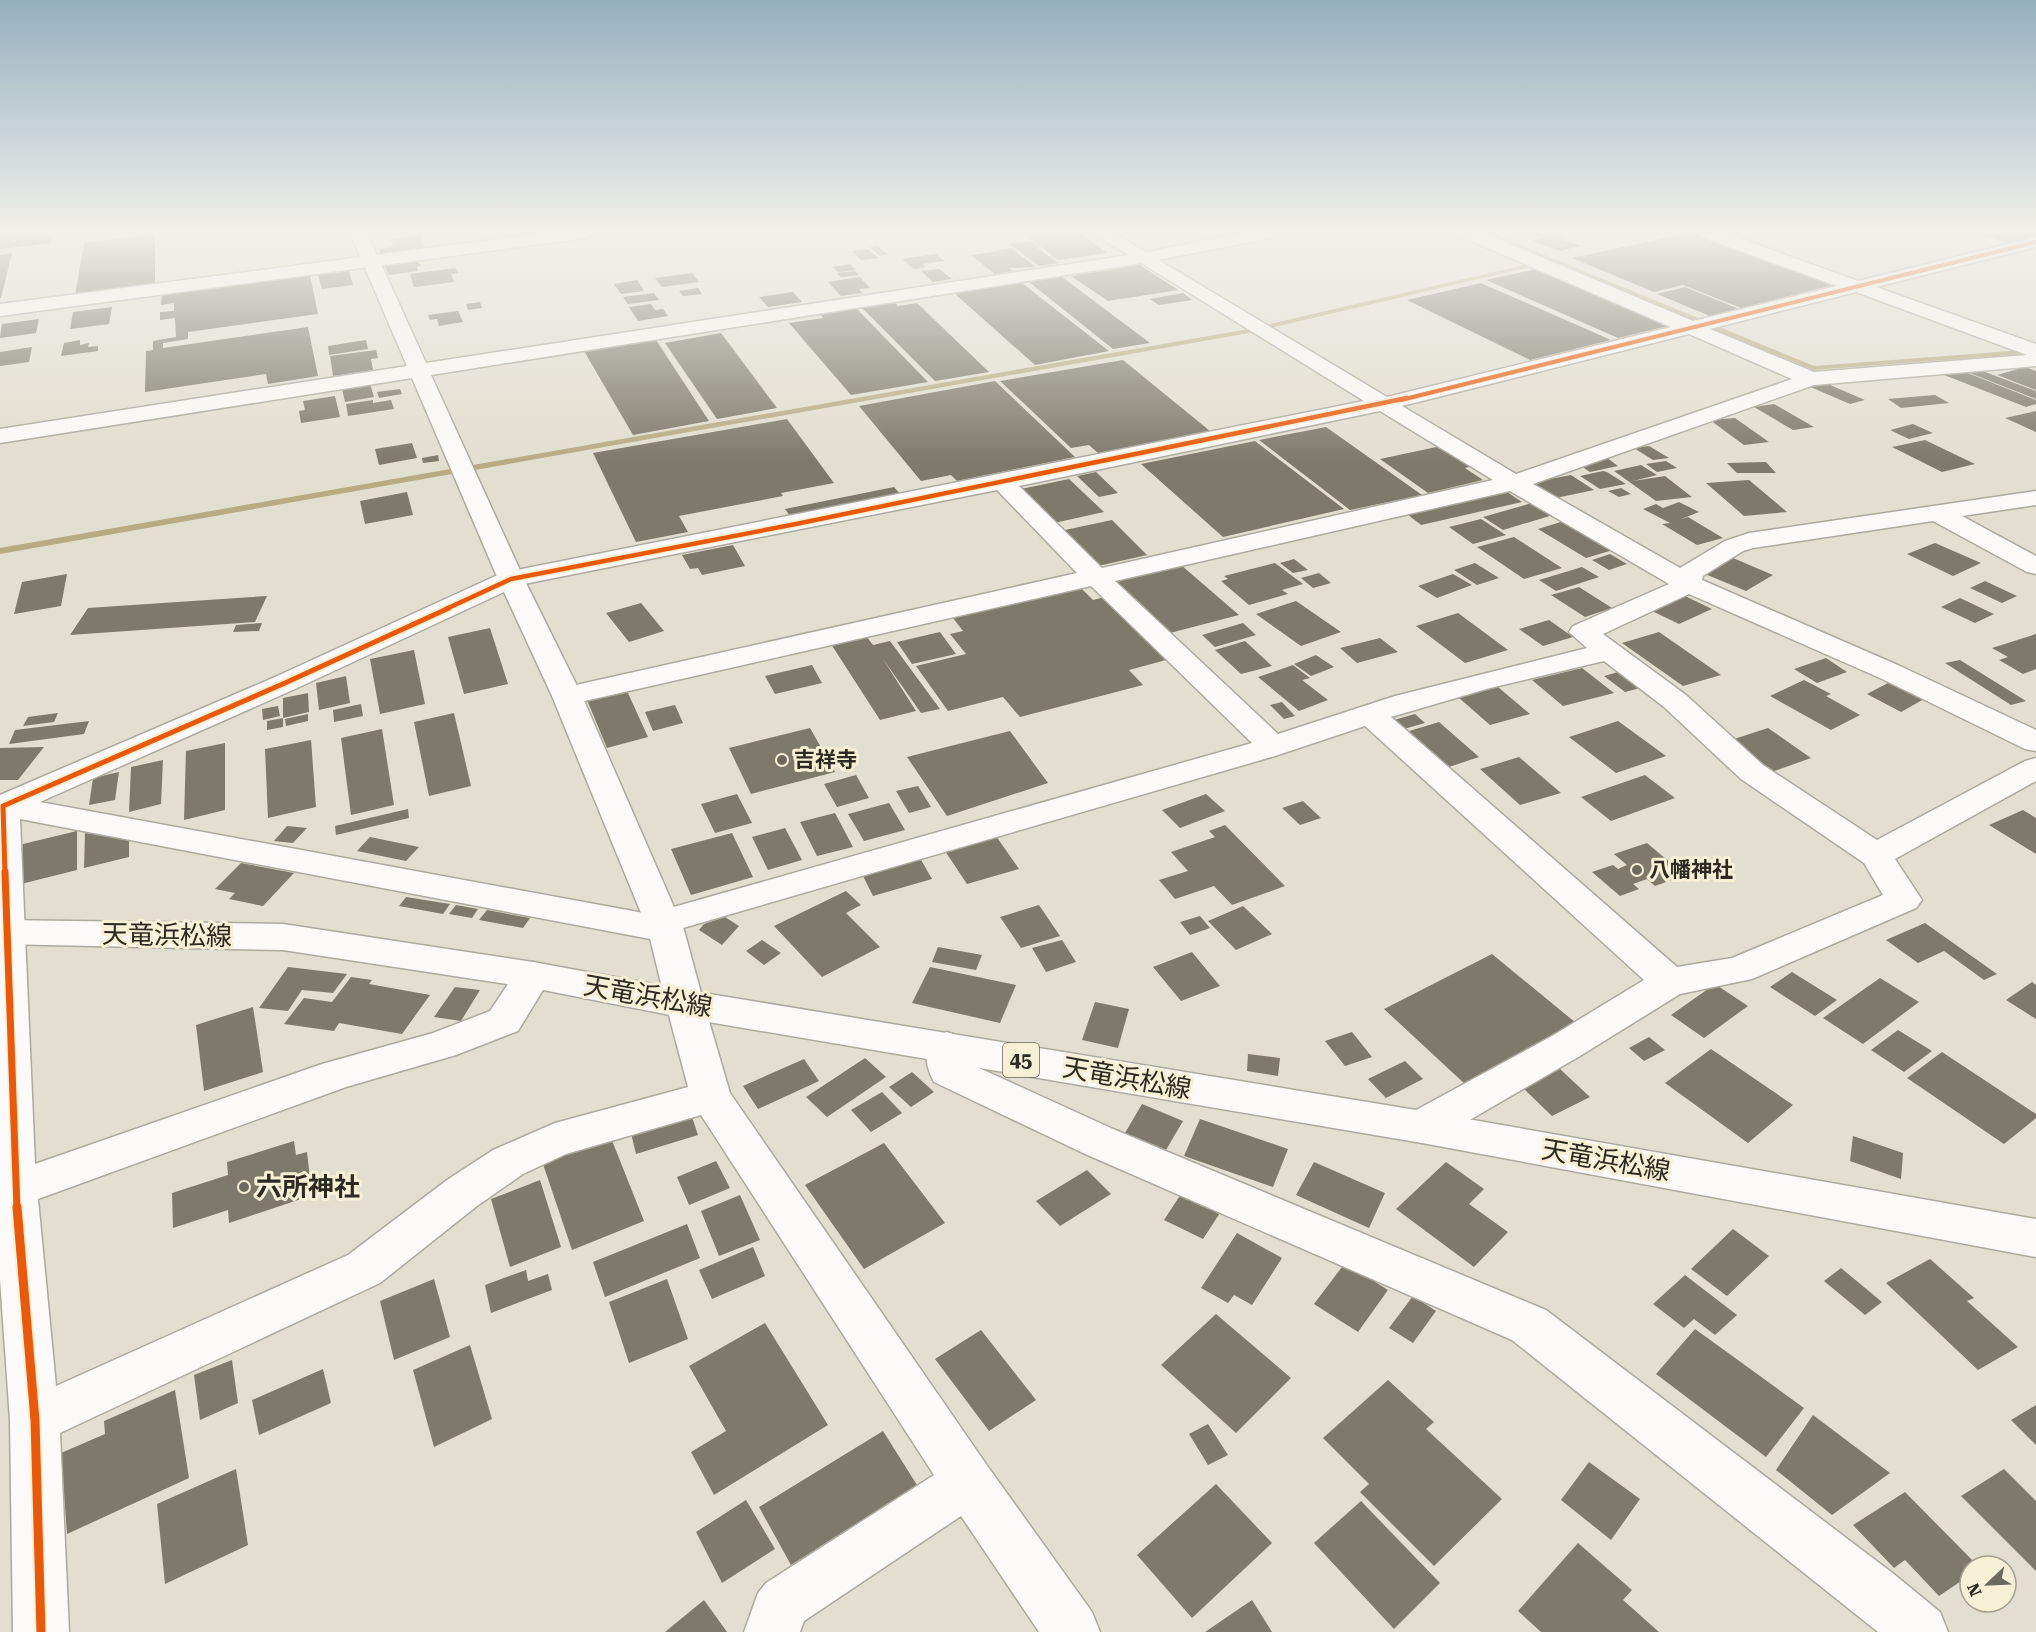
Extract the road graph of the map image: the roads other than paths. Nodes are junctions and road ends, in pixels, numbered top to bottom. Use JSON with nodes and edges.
{"nodes":[{"id":1,"x":391,"y":309,"type":"edge"},
{"id":2,"x":808,"y":309,"type":"edge"},
{"id":3,"x":1227,"y":309,"type":"edge"},
{"id":4,"x":1659,"y":309,"type":"edge"},
{"id":5,"x":1764,"y":309,"type":"edge"},
{"id":6,"x":1917,"y":309,"type":"edge"},
{"id":7,"x":1701,"y":325,"type":"junction"},
{"id":8,"x":2031,"y":352,"type":"edge"},
{"id":9,"x":417,"y":369,"type":"junction"},
{"id":10,"x":1811,"y":379,"type":"junction"},
{"id":11,"x":1384,"y":404,"type":"junction"},
{"id":12,"x":0,"y":436,"type":"edge"},
{"id":13,"x":1001,"y":480,"type":"junction"},
{"id":14,"x":1514,"y":483,"type":"junction"},
{"id":15,"x":2036,"y":498,"type":"edge"},
{"id":16,"x":1939,"y":514,"type":"junction"},
{"id":17,"x":2036,"y":567,"type":"edge"},
{"id":18,"x":1096,"y":577,"type":"junction"},
{"id":19,"x":511,"y":579,"type":"junction"},
{"id":20,"x":1688,"y":584,"type":"junction"},
{"id":21,"x":1607,"y":652,"type":"junction"},
{"id":22,"x":567,"y":696,"type":"junction"},
{"id":23,"x":1371,"y":715,"type":"junction"},
{"id":24,"x":2036,"y":742,"type":"edge"},
{"id":25,"x":1273,"y":746,"type":"junction"},
{"id":26,"x":2036,"y":768,"type":"edge"},
{"id":27,"x":1,"y":805,"type":"edge"},
{"id":28,"x":1876,"y":855,"type":"junction"},
{"id":29,"x":664,"y":926,"type":"junction"},
{"id":30,"x":4,"y":932,"type":"edge"},
{"id":31,"x":533,"y":975,"type":"junction"},
{"id":32,"x":1670,"y":982,"type":"junction"},
{"id":33,"x":685,"y":1004,"type":"junction"},
{"id":34,"x":947,"y":1047,"type":"junction"},
{"id":35,"x":711,"y":1096,"type":"junction"},
{"id":36,"x":1422,"y":1127,"type":"junction"},
{"id":37,"x":7,"y":1191,"type":"edge"},
{"id":38,"x":2036,"y":1238,"type":"edge"},
{"id":39,"x":35,"y":1420,"type":"junction"},
{"id":40,"x":968,"y":1482,"type":"junction"},
{"id":41,"x":41,"y":1632,"type":"edge"},
{"id":42,"x":772,"y":1632,"type":"edge"},
{"id":43,"x":1072,"y":1632,"type":"edge"},
{"id":44,"x":1920,"y":1632,"type":"edge"}],
"edges":[{"from":1,"to":9,"type":"street"},
{"from":2,"to":9,"type":"street"},
{"from":3,"to":11,"type":"street"},
{"from":4,"to":7,"type":"street"},
{"from":5,"to":7,"type":"street"},
{"from":6,"to":8,"type":"street"},
{"from":7,"to":10,"type":"street"},
{"from":7,"to":11,"type":"street"},
{"from":8,"to":10,"type":"street"},
{"from":9,"to":12,"type":"street"},
{"from":9,"to":19,"type":"street"},
{"from":10,"to":14,"type":"street"},
{"from":11,"to":13,"type":"street"},
{"from":11,"to":14,"type":"street"},
{"from":13,"to":18,"type":"street"},
{"from":13,"to":19,"type":"street"},
{"from":14,"to":18,"type":"street"},
{"from":14,"to":20,"type":"street"},
{"from":15,"to":16,"type":"street"},
{"from":16,"to":17,"type":"street"},
{"from":16,"to":20,"type":"street"},
{"from":18,"to":22,"type":"street"},
{"from":18,"to":25,"type":"street"},
{"from":19,"to":22,"type":"street"},
{"from":19,"to":27,"type":"street"},
{"from":20,"to":21,"type":"street"},
{"from":20,"to":24,"type":"street"},
{"from":21,"to":23,"type":"street"},
{"from":21,"to":28,"type":"street"},
{"from":22,"to":29,"type":"street"},
{"from":23,"to":25,"type":"street"},
{"from":23,"to":32,"type":"street"},
{"from":25,"to":29,"type":"street"},
{"from":26,"to":28,"type":"street"},
{"from":27,"to":29,"type":"street"},
{"from":27,"to":30,"type":"street"},
{"from":28,"to":32,"type":"street"},
{"from":29,"to":33,"type":"street"},
{"from":30,"to":31,"type":"street","name":"天竜浜松線","number":"45"},
{"from":30,"to":37,"type":"street"},
{"from":31,"to":33,"type":"street","name":"天竜浜松線","number":"45"},
{"from":31,"to":37,"type":"street"},
{"from":32,"to":36,"type":"street"},
{"from":33,"to":34,"type":"street","name":"天竜浜松線","number":"45"},
{"from":33,"to":35,"type":"street"},
{"from":34,"to":36,"type":"street","name":"天竜浜松線","number":"45"},
{"from":34,"to":44,"type":"street"},
{"from":35,"to":39,"type":"street"},
{"from":35,"to":40,"type":"street"},
{"from":36,"to":38,"type":"street","name":"天竜浜松線","number":"45"},
{"from":37,"to":39,"type":"street"},
{"from":39,"to":41,"type":"street"},
{"from":40,"to":42,"type":"street"},
{"from":40,"to":43,"type":"street"}]}
